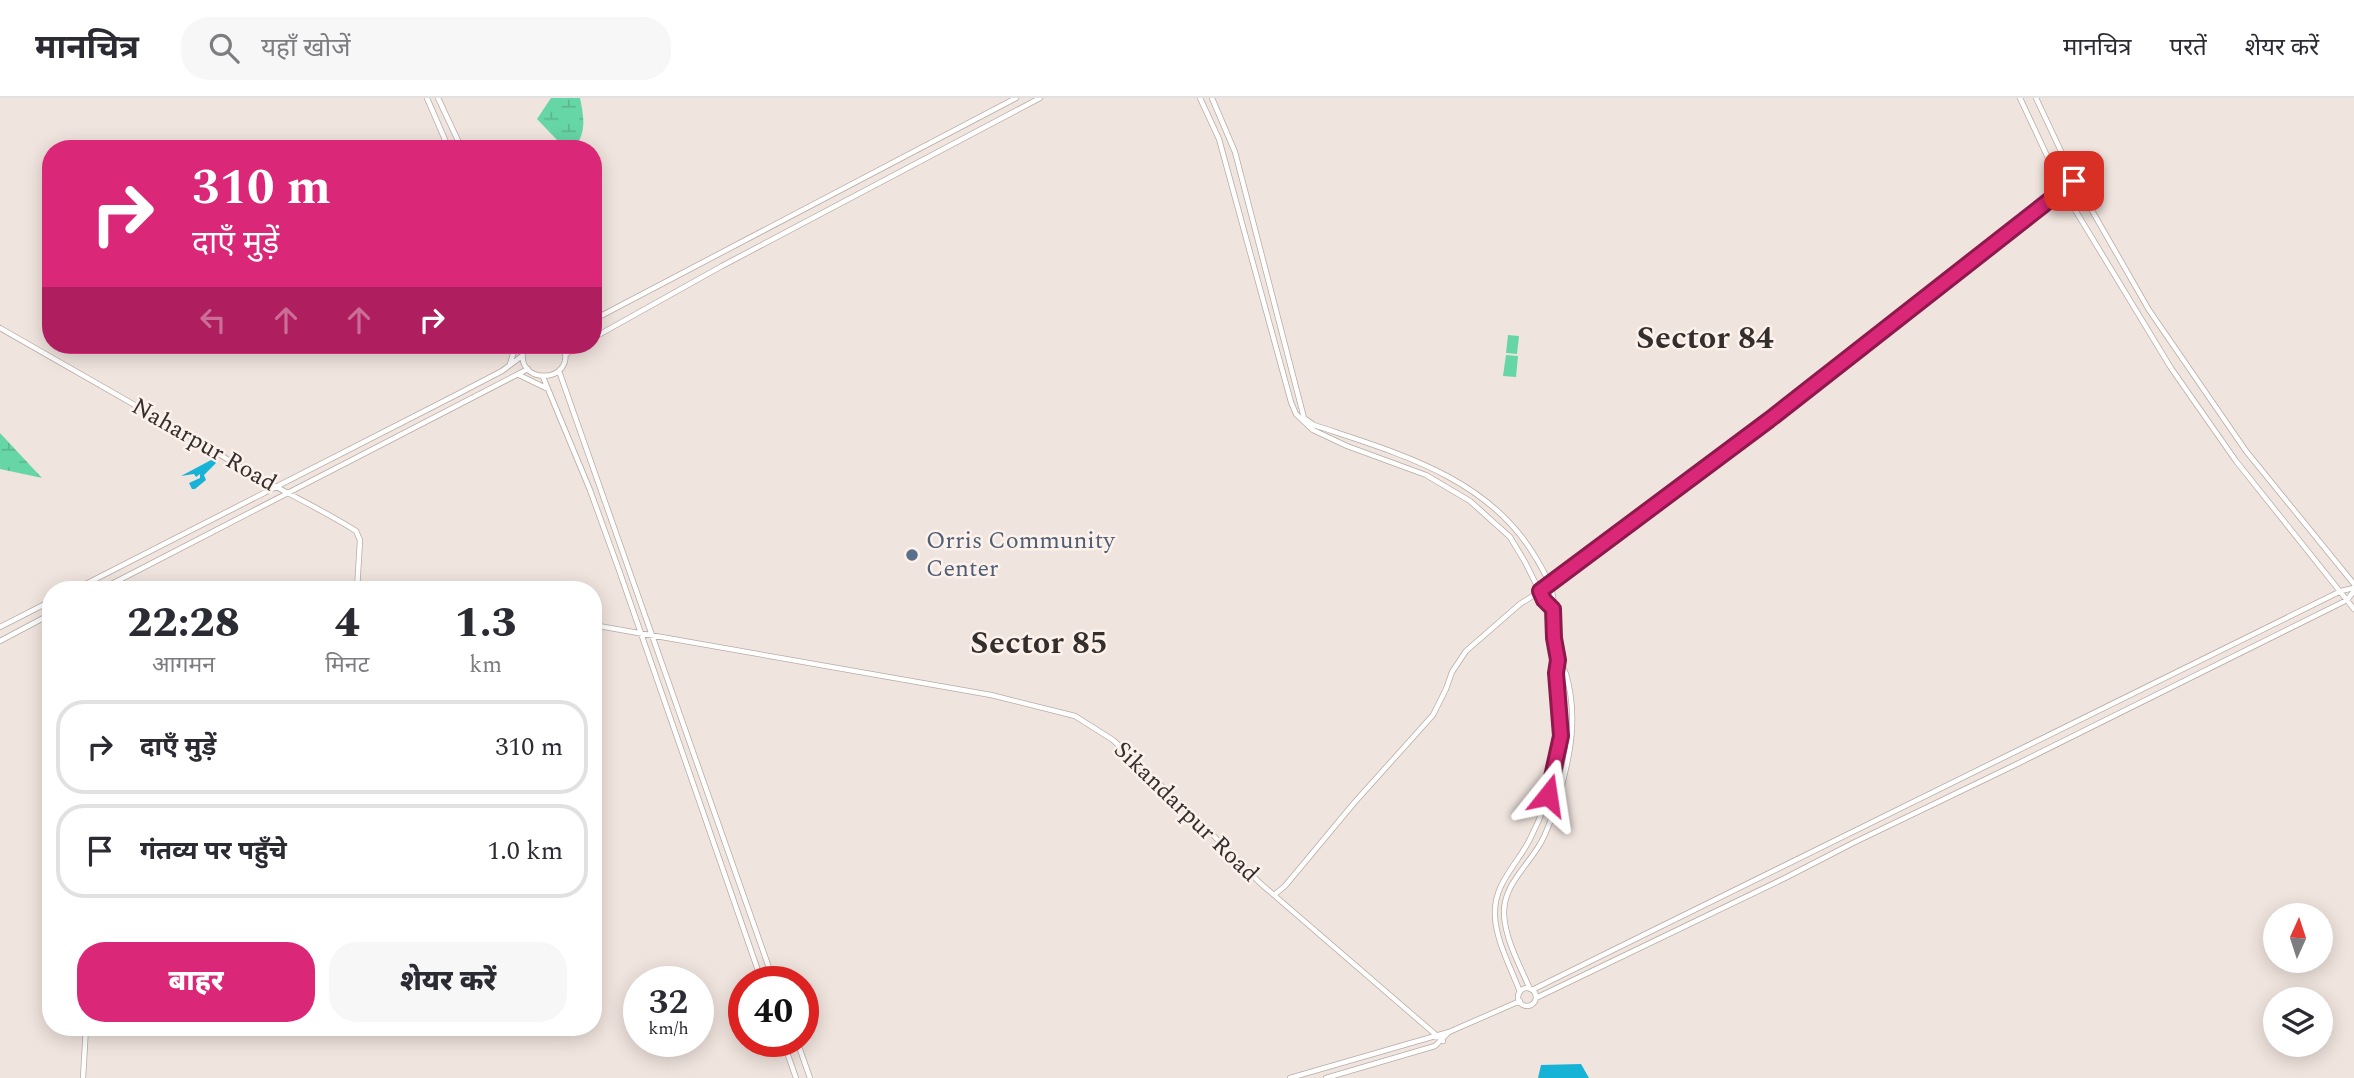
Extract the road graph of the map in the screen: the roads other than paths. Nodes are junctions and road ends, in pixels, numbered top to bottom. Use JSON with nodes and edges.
{"nodes":[{"id":1,"x":427,"y":98,"type":"edge"},
{"id":2,"x":438,"y":98,"type":"edge"},
{"id":3,"x":1016,"y":98,"type":"edge"},
{"id":4,"x":1040,"y":98,"type":"edge"},
{"id":5,"x":1200,"y":98,"type":"edge"},
{"id":6,"x":1212,"y":98,"type":"edge"},
{"id":7,"x":2020,"y":98,"type":"edge"},
{"id":8,"x":2036,"y":98,"type":"edge"},
{"id":9,"x":445,"y":140,"type":"edge"},
{"id":10,"x":458,"y":140,"type":"edge"},
{"id":11,"x":868,"y":175,"type":"junction"},
{"id":12,"x":2074,"y":181,"type":"junction"},
{"id":13,"x":875,"y":185,"type":"junction"},
{"id":14,"x":2063,"y":190,"type":"junction"},
{"id":15,"x":602,"y":315,"type":"edge"},
{"id":16,"x":0,"y":328,"type":"edge"},
{"id":17,"x":602,"y":333,"type":"edge"},
{"id":18,"x":42,"y":352,"type":"edge"},
{"id":19,"x":46,"y":354,"type":"edge"},
{"id":20,"x":513,"y":354,"type":"edge"},
{"id":21,"x":566,"y":354,"type":"edge"},
{"id":22,"x":522,"y":356,"type":"joint"},
{"id":23,"x":510,"y":365,"type":"junction"},
{"id":24,"x":528,"y":369,"type":"junction"},
{"id":25,"x":559,"y":371,"type":"junction"},
{"id":26,"x":517,"y":375,"type":"junction"},
{"id":27,"x":542,"y":376,"type":"junction"},
{"id":28,"x":549,"y":390,"type":"junction"},
{"id":29,"x":276,"y":486,"type":"junction"},
{"id":30,"x":289,"y":493,"type":"junction"},
{"id":31,"x":91,"y":581,"type":"edge"},
{"id":32,"x":118,"y":581,"type":"edge"},
{"id":33,"x":358,"y":581,"type":"edge"},
{"id":34,"x":1550,"y":585,"type":"junction"},
{"id":35,"x":2354,"y":588,"type":"edge"},
{"id":36,"x":1540,"y":591,"type":"junction"},
{"id":37,"x":2341,"y":591,"type":"junction"},
{"id":38,"x":2347,"y":600,"type":"junction"},
{"id":39,"x":42,"y":606,"type":"edge"},
{"id":40,"x":1553,"y":609,"type":"junction"},
{"id":41,"x":2354,"y":609,"type":"edge"},
{"id":42,"x":42,"y":619,"type":"edge"},
{"id":43,"x":0,"y":627,"type":"edge"},
{"id":44,"x":602,"y":627,"type":"edge"},
{"id":45,"x":641,"y":635,"type":"junction"},
{"id":46,"x":653,"y":637,"type":"junction"},
{"id":47,"x":0,"y":641,"type":"edge"},
{"id":48,"x":1558,"y":660,"type":"junction"},
{"id":49,"x":1274,"y":895,"type":"junction"},
{"id":50,"x":756,"y":966,"type":"edge"},
{"id":51,"x":768,"y":966,"type":"edge"},
{"id":52,"x":1531,"y":989,"type":"junction"},
{"id":53,"x":1520,"y":992,"type":"junction"},
{"id":54,"x":1536,"y":998,"type":"junction"},
{"id":55,"x":1520,"y":1001,"type":"junction"},
{"id":56,"x":1449,"y":1032,"type":"junction"},
{"id":57,"x":1436,"y":1035,"type":"junction"},
{"id":58,"x":85,"y":1036,"type":"edge"},
{"id":59,"x":1443,"y":1041,"type":"junction"},
{"id":60,"x":789,"y":1057,"type":"edge"},
{"id":61,"x":803,"y":1057,"type":"edge"},
{"id":62,"x":83,"y":1078,"type":"edge"},
{"id":63,"x":796,"y":1078,"type":"edge"},
{"id":64,"x":810,"y":1078,"type":"edge"},
{"id":65,"x":1290,"y":1078,"type":"edge"},
{"id":66,"x":1326,"y":1078,"type":"edge"}],
"edges":[{"from":1,"to":9,"type":"street"},
{"from":2,"to":10,"type":"street"},
{"from":3,"to":11,"type":"street"},
{"from":4,"to":13,"type":"street"},
{"from":5,"to":36,"type":"street"},
{"from":6,"to":34,"type":"street"},
{"from":7,"to":14,"type":"street"},
{"from":8,"to":12,"type":"street"},
{"from":11,"to":13,"type":"street"},
{"from":11,"to":15,"type":"street"},
{"from":12,"to":14,"type":"street"},
{"from":12,"to":35,"type":"street"},
{"from":13,"to":17,"type":"street"},
{"from":14,"to":34,"type":"street"},
{"from":14,"to":37,"type":"street"},
{"from":16,"to":18,"type":"street","name":"Naharpur Road"},
{"from":19,"to":29,"type":"street","name":"Naharpur Road"},
{"from":20,"to":23,"type":"street"},
{"from":21,"to":25,"type":"street"},
{"from":22,"to":23,"type":"street"},
{"from":22,"to":24,"type":"street"},
{"from":23,"to":29,"type":"street"},
{"from":24,"to":26,"type":"street"},
{"from":24,"to":27,"type":"street"},
{"from":25,"to":27,"type":"street"},
{"from":25,"to":46,"type":"street"},
{"from":26,"to":28,"type":"street"},
{"from":26,"to":30,"type":"street"},
{"from":27,"to":28,"type":"street"},
{"from":28,"to":45,"type":"street"},
{"from":29,"to":30,"type":"street","name":"Naharpur Road"},
{"from":29,"to":31,"type":"street"},
{"from":30,"to":32,"type":"street"},
{"from":30,"to":33,"type":"street","name":"Naharpur Road"},
{"from":34,"to":36,"type":"street"},
{"from":34,"to":40,"type":"street"},
{"from":35,"to":37,"type":"street"},
{"from":35,"to":38,"type":"street"},
{"from":36,"to":40,"type":"street"},
{"from":36,"to":49,"type":"street"},
{"from":37,"to":38,"type":"street"},
{"from":37,"to":52,"type":"street"},
{"from":38,"to":41,"type":"street"},
{"from":38,"to":54,"type":"street"},
{"from":39,"to":43,"type":"street"},
{"from":40,"to":48,"type":"street"},
{"from":42,"to":47,"type":"street"},
{"from":44,"to":45,"type":"street","name":"Sikandarpur Road"},
{"from":45,"to":46,"type":"street","name":"Sikandarpur Road"},
{"from":45,"to":50,"type":"street"},
{"from":46,"to":49,"type":"street","name":"Sikandarpur Road"},
{"from":46,"to":51,"type":"street"},
{"from":48,"to":52,"type":"street"},
{"from":48,"to":53,"type":"street"},
{"from":49,"to":57,"type":"street","name":"Sikandarpur Road"},
{"from":52,"to":53,"type":"street"},
{"from":52,"to":54,"type":"street"},
{"from":53,"to":55,"type":"street"},
{"from":54,"to":55,"type":"street"},
{"from":55,"to":56,"type":"street"},
{"from":56,"to":57,"type":"street"},
{"from":56,"to":59,"type":"street"},
{"from":57,"to":59,"type":"street","name":"Sikandarpur Road"},
{"from":57,"to":65,"type":"street"},
{"from":58,"to":62,"type":"street"},
{"from":59,"to":66,"type":"street"},
{"from":60,"to":63,"type":"street"},
{"from":61,"to":64,"type":"street"}]}
